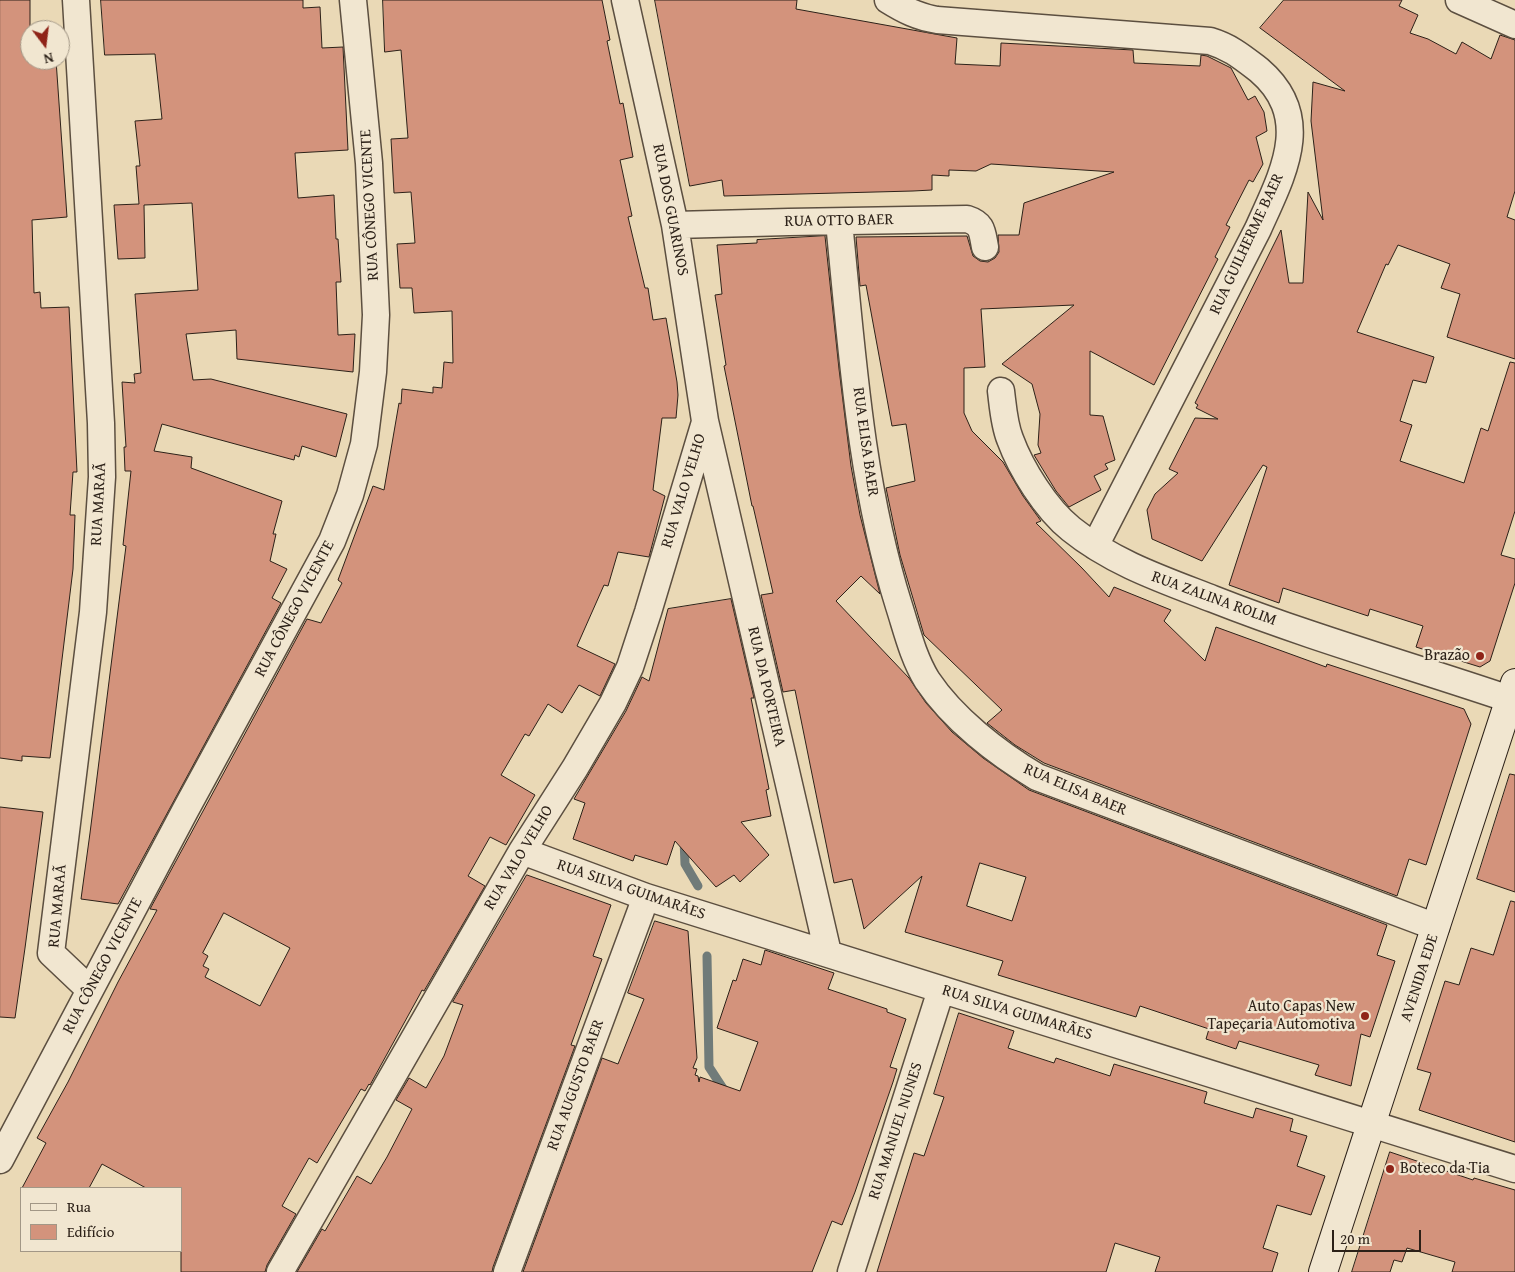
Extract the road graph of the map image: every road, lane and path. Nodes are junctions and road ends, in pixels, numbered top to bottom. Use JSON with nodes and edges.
{"nodes":[{"id":1,"x":76,"y":0,"type":"edge"},
{"id":2,"x":353,"y":0,"type":"edge"},
{"id":3,"x":625,"y":0,"type":"edge"},
{"id":4,"x":888,"y":0,"type":"edge"},
{"id":5,"x":1459,"y":0,"type":"edge"},
{"id":6,"x":1515,"y":24,"type":"edge"},
{"id":7,"x":839,"y":222,"type":"junction"},
{"id":8,"x":675,"y":226,"type":"junction"},
{"id":9,"x":985,"y":247,"type":"dead end"},
{"id":10,"x":1001,"y":391,"type":"dead end"},
{"id":11,"x":705,"y":421,"type":"junction"},
{"id":12,"x":1095,"y":546,"type":"junction"},
{"id":13,"x":1513,"y":695,"type":"edge"},
{"id":14,"x":522,"y":850,"type":"junction"},
{"id":15,"x":646,"y":897,"type":"junction"},
{"id":16,"x":1436,"y":927,"type":"junction"},
{"id":17,"x":828,"y":953,"type":"junction"},
{"id":18,"x":90,"y":990,"type":"junction"},
{"id":19,"x":941,"y":990,"type":"junction"},
{"id":20,"x":1373,"y":1124,"type":"junction"},
{"id":21,"x":0,"y":1160,"type":"edge"},
{"id":22,"x":1515,"y":1168,"type":"edge"},
{"id":23,"x":280,"y":1272,"type":"edge"},
{"id":24,"x":507,"y":1272,"type":"edge"},
{"id":25,"x":851,"y":1272,"type":"edge"},
{"id":26,"x":1323,"y":1272,"type":"edge"}],
"edges":[{"from":1,"to":18,"type":"street","name":"RUA MARAÃ"},
{"from":2,"to":18,"type":"street","name":"RUA CÔNEGO VICENTE"},
{"from":3,"to":8,"type":"street","name":"RUA DOS GUARINOS"},
{"from":4,"to":12,"type":"street","name":"RUA GUILHERME BAER"},
{"from":5,"to":6,"type":"street"},
{"from":7,"to":8,"type":"street","name":"RUA OTTO BAER"},
{"from":7,"to":9,"type":"street","name":"RUA OTTO BAER"},
{"from":7,"to":16,"type":"street","name":"RUA ELISA BAER"},
{"from":8,"to":11,"type":"street","name":"RUA DOS GUARINOS"},
{"from":10,"to":12,"type":"street","name":"RUA ZALINA ROLIM"},
{"from":11,"to":14,"type":"street","name":"RUA VALO VELHO"},
{"from":11,"to":17,"type":"street","name":"RUA DA PORTEIRA"},
{"from":12,"to":13,"type":"street","name":"RUA ZALINA ROLIM"},
{"from":13,"to":16,"type":"main road","name":"AVENIDA EDE"},
{"from":14,"to":15,"type":"street","name":"RUA SILVA GUIMARÃES"},
{"from":14,"to":23,"type":"street","name":"RUA VALO VELHO"},
{"from":15,"to":17,"type":"street","name":"RUA SILVA GUIMARÃES"},
{"from":15,"to":24,"type":"street","name":"RUA AUGUSTO BAER"},
{"from":16,"to":20,"type":"main road","name":"AVENIDA EDE"},
{"from":17,"to":19,"type":"street","name":"RUA SILVA GUIMARÃES"},
{"from":18,"to":21,"type":"street","name":"RUA CÔNEGO VICENTE"},
{"from":19,"to":20,"type":"street","name":"RUA SILVA GUIMARÃES"},
{"from":19,"to":25,"type":"street","name":"RUA MANUEL NUNES"},
{"from":20,"to":22,"type":"street","name":"RUA SILVA GUIMARÃES"},
{"from":20,"to":26,"type":"main road","name":"AVENIDA EDE"}]}
